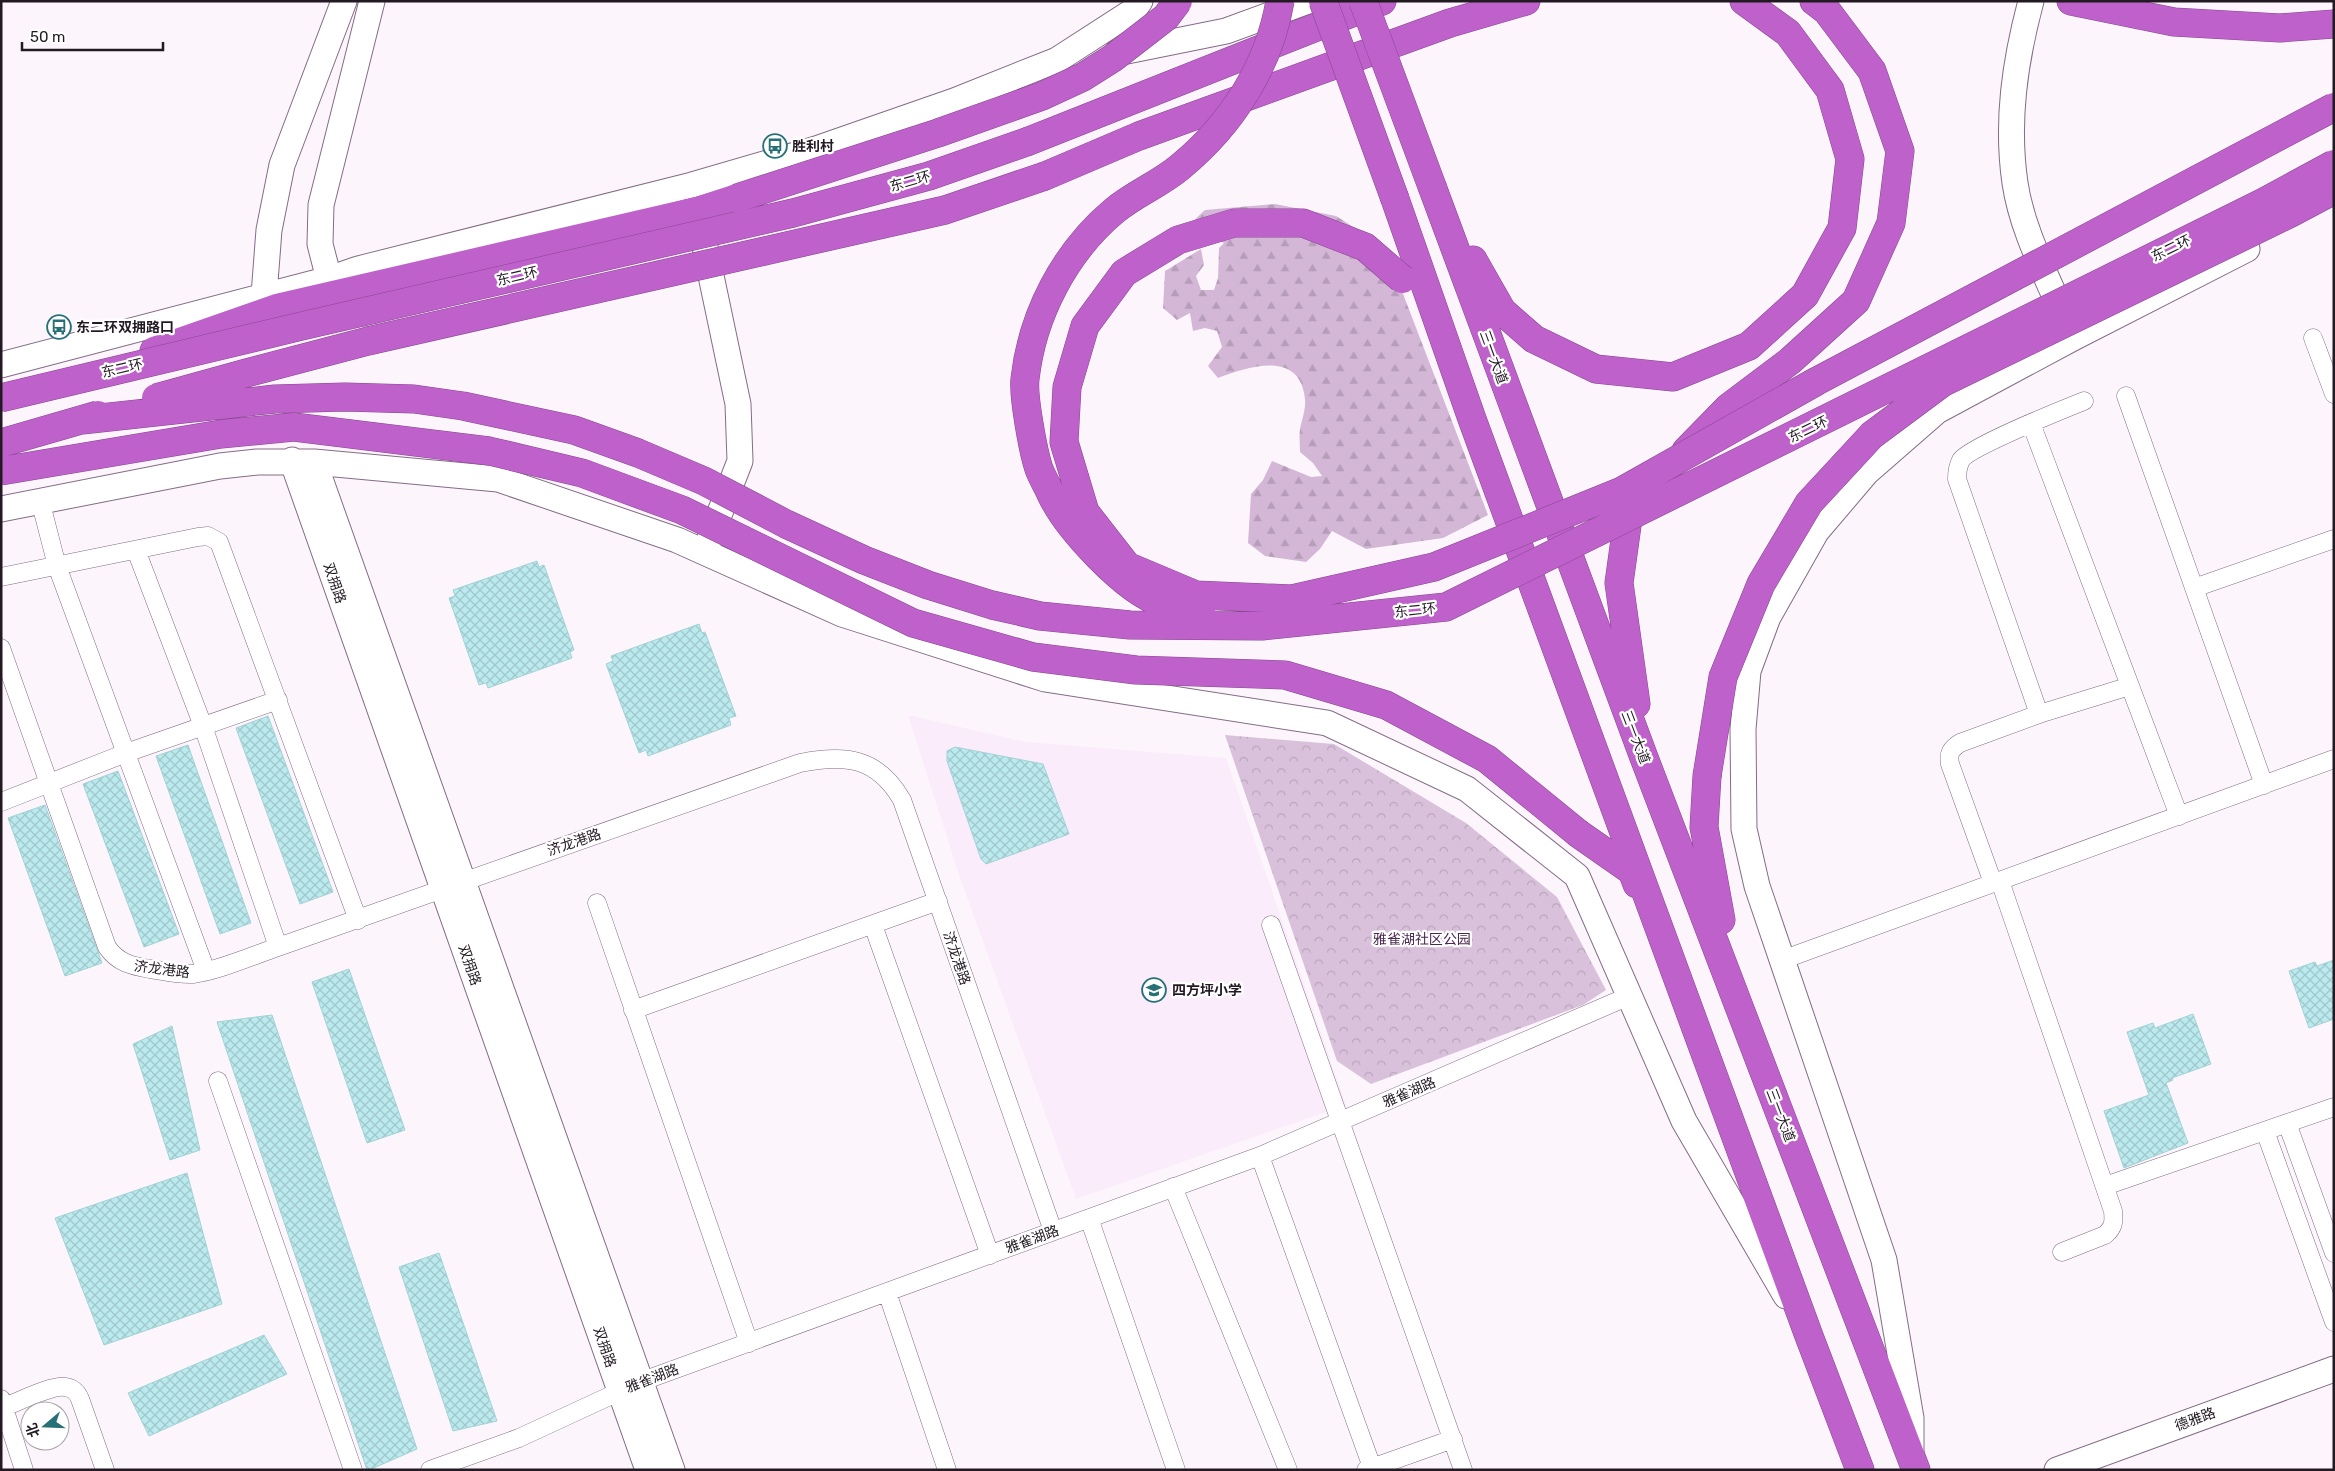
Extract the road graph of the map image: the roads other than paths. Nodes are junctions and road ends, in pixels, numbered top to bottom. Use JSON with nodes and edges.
{"nodes":[{"id":1,"x":344,"y":1,"type":"edge"},
{"id":2,"x":372,"y":1,"type":"edge"},
{"id":3,"x":1140,"y":1,"type":"edge"},
{"id":4,"x":1178,"y":1,"type":"edge"},
{"id":5,"x":1280,"y":1,"type":"edge"},
{"id":6,"x":1308,"y":1,"type":"edge"},
{"id":7,"x":1323,"y":1,"type":"edge"},
{"id":8,"x":1363,"y":1,"type":"edge"},
{"id":9,"x":1382,"y":1,"type":"edge"},
{"id":10,"x":1526,"y":1,"type":"edge"},
{"id":11,"x":1744,"y":1,"type":"edge"},
{"id":12,"x":1814,"y":1,"type":"edge"},
{"id":13,"x":2031,"y":1,"type":"edge"},
{"id":14,"x":2071,"y":1,"type":"edge"},
{"id":15,"x":2334,"y":24,"type":"edge"},
{"id":16,"x":1057,"y":60,"type":"junction"},
{"id":17,"x":2334,"y":107,"type":"edge"},
{"id":18,"x":2334,"y":164,"type":"edge"},
{"id":19,"x":1433,"y":189,"type":"junction"},
{"id":20,"x":2334,"y":190,"type":"edge"},
{"id":21,"x":694,"y":198,"type":"junction"},
{"id":22,"x":2334,"y":204,"type":"edge"},
{"id":23,"x":329,"y":279,"type":"junction"},
{"id":24,"x":264,"y":295,"type":"junction"},
{"id":25,"x":2073,"y":338,"type":"junction"},
{"id":26,"x":2313,"y":338,"type":"dead end"},
{"id":27,"x":1,"y":365,"type":"edge"},
{"id":28,"x":78,"y":378,"type":"junction"},
{"id":29,"x":2334,"y":394,"type":"edge"},
{"id":30,"x":2126,"y":396,"type":"dead end"},
{"id":31,"x":1,"y":398,"type":"edge"},
{"id":32,"x":2084,"y":401,"type":"dead end"},
{"id":33,"x":1472,"y":419,"type":"junction"},
{"id":34,"x":82,"y":420,"type":"junction"},
{"id":35,"x":2031,"y":424,"type":"junction"},
{"id":36,"x":1,"y":443,"type":"edge"},
{"id":37,"x":303,"y":461,"type":"junction"},
{"id":38,"x":1,"y":471,"type":"edge"},
{"id":39,"x":40,"y":500,"type":"junction"},
{"id":40,"x":1,"y":509,"type":"edge"},
{"id":41,"x":2334,"y":540,"type":"edge"},
{"id":42,"x":136,"y":550,"type":"junction"},
{"id":43,"x":705,"y":553,"type":"junction"},
{"id":44,"x":57,"y":566,"type":"junction"},
{"id":45,"x":1,"y":577,"type":"edge"},
{"id":46,"x":2194,"y":588,"type":"junction"},
{"id":47,"x":1262,"y":626,"type":"junction"},
{"id":48,"x":1,"y":648,"type":"edge"},
{"id":49,"x":2130,"y":686,"type":"junction"},
{"id":50,"x":278,"y":700,"type":"junction"},
{"id":51,"x":2039,"y":714,"type":"junction"},
{"id":52,"x":204,"y":726,"type":"junction"},
{"id":53,"x":126,"y":753,"type":"junction"},
{"id":54,"x":1643,"y":755,"type":"junction"},
{"id":55,"x":2334,"y":759,"type":"edge"},
{"id":56,"x":48,"y":783,"type":"junction"},
{"id":57,"x":2264,"y":784,"type":"junction"},
{"id":58,"x":1,"y":802,"type":"edge"},
{"id":59,"x":2179,"y":816,"type":"junction"},
{"id":60,"x":1996,"y":882,"type":"junction"},
{"id":61,"x":453,"y":884,"type":"junction"},
{"id":62,"x":938,"y":901,"type":"junction"},
{"id":63,"x":597,"y":903,"type":"dead end"},
{"id":64,"x":358,"y":920,"type":"junction"},
{"id":65,"x":873,"y":925,"type":"junction"},
{"id":66,"x":1271,"y":925,"type":"dead end"},
{"id":67,"x":278,"y":947,"type":"junction"},
{"id":68,"x":1782,"y":960,"type":"junction"},
{"id":69,"x":206,"y":971,"type":"junction"},
{"id":70,"x":1630,"y":996,"type":"junction"},
{"id":71,"x":634,"y":1010,"type":"junction"},
{"id":72,"x":1742,"y":1014,"type":"junction"},
{"id":73,"x":1710,"y":1065,"type":"junction"},
{"id":74,"x":218,"y":1081,"type":"dead end"},
{"id":75,"x":2334,"y":1107,"type":"edge"},
{"id":76,"x":1340,"y":1122,"type":"junction"},
{"id":77,"x":2287,"y":1123,"type":"junction"},
{"id":78,"x":2265,"y":1131,"type":"junction"},
{"id":79,"x":1260,"y":1156,"type":"junction"},
{"id":80,"x":2105,"y":1186,"type":"junction"},
{"id":81,"x":1173,"y":1188,"type":"junction"},
{"id":82,"x":1089,"y":1218,"type":"junction"},
{"id":83,"x":1053,"y":1231,"type":"junction"},
{"id":84,"x":2062,"y":1252,"type":"dead end"},
{"id":85,"x":2334,"y":1253,"type":"edge"},
{"id":86,"x":990,"y":1255,"type":"junction"},
{"id":87,"x":887,"y":1292,"type":"junction"},
{"id":88,"x":2334,"y":1322,"type":"edge"},
{"id":89,"x":1809,"y":1336,"type":"junction"},
{"id":90,"x":749,"y":1343,"type":"junction"},
{"id":91,"x":2334,"y":1368,"type":"edge"},
{"id":92,"x":2334,"y":1380,"type":"edge"},
{"id":93,"x":630,"y":1386,"type":"junction"},
{"id":94,"x":3,"y":1403,"type":"edge"},
{"id":95,"x":1453,"y":1439,"type":"junction"},
{"id":96,"x":1913,"y":1463,"type":"edge"},
{"id":97,"x":1370,"y":1469,"type":"edge"},
{"id":98,"x":24,"y":1470,"type":"edge"},
{"id":99,"x":105,"y":1470,"type":"edge"},
{"id":100,"x":353,"y":1470,"type":"edge"},
{"id":101,"x":430,"y":1470,"type":"edge"},
{"id":102,"x":648,"y":1470,"type":"edge"},
{"id":103,"x":672,"y":1470,"type":"edge"},
{"id":104,"x":947,"y":1470,"type":"edge"},
{"id":105,"x":1176,"y":1470,"type":"edge"},
{"id":106,"x":1288,"y":1470,"type":"edge"},
{"id":107,"x":1463,"y":1470,"type":"edge"},
{"id":108,"x":1860,"y":1470,"type":"edge"},
{"id":109,"x":2057,"y":1470,"type":"edge"},
{"id":110,"x":2093,"y":1470,"type":"edge"}],
"edges":[{"from":1,"to":24,"type":"street"},
{"from":2,"to":23,"type":"street"},
{"from":3,"to":16,"type":"street"},
{"from":4,"to":21,"type":"highway","bridge":true},
{"from":5,"to":47,"type":"highway","bridge":true},
{"from":6,"to":16,"type":"street"},
{"from":7,"to":33,"type":"highway","bridge":true},
{"from":8,"to":19,"type":"highway","name":"三一大道","bridge":true},
{"from":9,"to":28,"type":"highway","name":"东二环","bridge":true},
{"from":10,"to":34,"type":"highway","bridge":true},
{"from":11,"to":19,"type":"highway"},
{"from":12,"to":54,"type":"highway"},
{"from":13,"to":25,"type":"street"},
{"from":14,"to":15,"type":"highway"},
{"from":16,"to":21,"type":"street"},
{"from":17,"to":33,"type":"highway","bridge":true},
{"from":18,"to":47,"type":"highway","name":"东二环","bridge":true},
{"from":19,"to":54,"type":"highway","name":"三一大道"},
{"from":20,"to":72,"type":"highway","bridge":true},
{"from":21,"to":23,"type":"street"},
{"from":21,"to":28,"type":"highway"},
{"from":21,"to":43,"type":"street"},
{"from":22,"to":25,"type":"street"},
{"from":23,"to":24,"type":"street"},
{"from":24,"to":27,"type":"street"},
{"from":25,"to":68,"type":"street"},
{"from":26,"to":29,"type":"street"},
{"from":28,"to":31,"type":"highway","name":"东二环","bridge":true},
{"from":30,"to":46,"type":"street"},
{"from":32,"to":35,"type":"street"},
{"from":33,"to":73,"type":"highway"},
{"from":34,"to":36,"type":"highway","bridge":true},
{"from":34,"to":47,"type":"highway","bridge":true},
{"from":35,"to":49,"type":"street"},
{"from":35,"to":51,"type":"street"},
{"from":37,"to":39,"type":"street"},
{"from":37,"to":43,"type":"street"},
{"from":37,"to":61,"type":"street","name":"双拥路"},
{"from":38,"to":73,"type":"highway","bridge":true},
{"from":39,"to":40,"type":"street"},
{"from":39,"to":44,"type":"street"},
{"from":41,"to":46,"type":"street"},
{"from":42,"to":44,"type":"street"},
{"from":42,"to":50,"type":"street"},
{"from":42,"to":52,"type":"street"},
{"from":43,"to":70,"type":"street"},
{"from":44,"to":45,"type":"street"},
{"from":44,"to":53,"type":"street"},
{"from":46,"to":57,"type":"street"},
{"from":48,"to":56,"type":"street","name":"济龙港路"},
{"from":49,"to":51,"type":"street"},
{"from":49,"to":59,"type":"street"},
{"from":50,"to":52,"type":"street"},
{"from":50,"to":64,"type":"street"},
{"from":51,"to":60,"type":"street"},
{"from":52,"to":53,"type":"street"},
{"from":52,"to":67,"type":"street"},
{"from":53,"to":56,"type":"street"},
{"from":53,"to":69,"type":"street"},
{"from":54,"to":72,"type":"highway","name":"三一大道"},
{"from":55,"to":57,"type":"street"},
{"from":56,"to":58,"type":"street"},
{"from":56,"to":69,"type":"street","name":"济龙港路"},
{"from":57,"to":59,"type":"street"},
{"from":59,"to":60,"type":"street"},
{"from":60,"to":68,"type":"street"},
{"from":60,"to":80,"type":"street"},
{"from":61,"to":62,"type":"street","name":"济龙港路"},
{"from":61,"to":64,"type":"street","name":"济龙港路"},
{"from":61,"to":93,"type":"street","name":"双拥路"},
{"from":62,"to":65,"type":"street"},
{"from":62,"to":83,"type":"street","name":"济龙港路"},
{"from":63,"to":71,"type":"street"},
{"from":64,"to":67,"type":"street","name":"济龙港路"},
{"from":65,"to":71,"type":"street"},
{"from":65,"to":86,"type":"street"},
{"from":66,"to":76,"type":"street"},
{"from":67,"to":69,"type":"street","name":"济龙港路"},
{"from":68,"to":96,"type":"street"},
{"from":70,"to":76,"type":"street","name":"雅雀湖路"},
{"from":70,"to":89,"type":"street"},
{"from":71,"to":90,"type":"street"},
{"from":72,"to":96,"type":"highway","name":"三一大道"},
{"from":73,"to":89,"type":"highway"},
{"from":74,"to":100,"type":"street"},
{"from":75,"to":77,"type":"street"},
{"from":76,"to":79,"type":"street","name":"雅雀湖路"},
{"from":76,"to":95,"type":"street"},
{"from":77,"to":78,"type":"street"},
{"from":77,"to":85,"type":"street"},
{"from":78,"to":80,"type":"street"},
{"from":78,"to":88,"type":"street"},
{"from":79,"to":81,"type":"street","name":"雅雀湖路"},
{"from":79,"to":97,"type":"street"},
{"from":80,"to":84,"type":"street"},
{"from":81,"to":82,"type":"street","name":"雅雀湖路"},
{"from":81,"to":106,"type":"street"},
{"from":82,"to":83,"type":"street","name":"雅雀湖路"},
{"from":82,"to":105,"type":"street"},
{"from":83,"to":86,"type":"street","name":"雅雀湖路"},
{"from":86,"to":87,"type":"street","name":"雅雀湖路"},
{"from":87,"to":90,"type":"street","name":"雅雀湖路"},
{"from":87,"to":104,"type":"street"},
{"from":89,"to":108,"type":"highway"},
{"from":90,"to":93,"type":"street","name":"雅雀湖路"},
{"from":91,"to":109,"type":"street","name":"德雅路"},
{"from":92,"to":110,"type":"street","name":"德雅路"},
{"from":93,"to":101,"type":"street","name":"雅雀湖路"},
{"from":93,"to":102,"type":"street","name":"双拥路"},
{"from":93,"to":103,"type":"street","name":"双拥路"},
{"from":94,"to":98,"type":"street"},
{"from":94,"to":99,"type":"street"},
{"from":95,"to":97,"type":"street"},
{"from":95,"to":107,"type":"street"}]}
